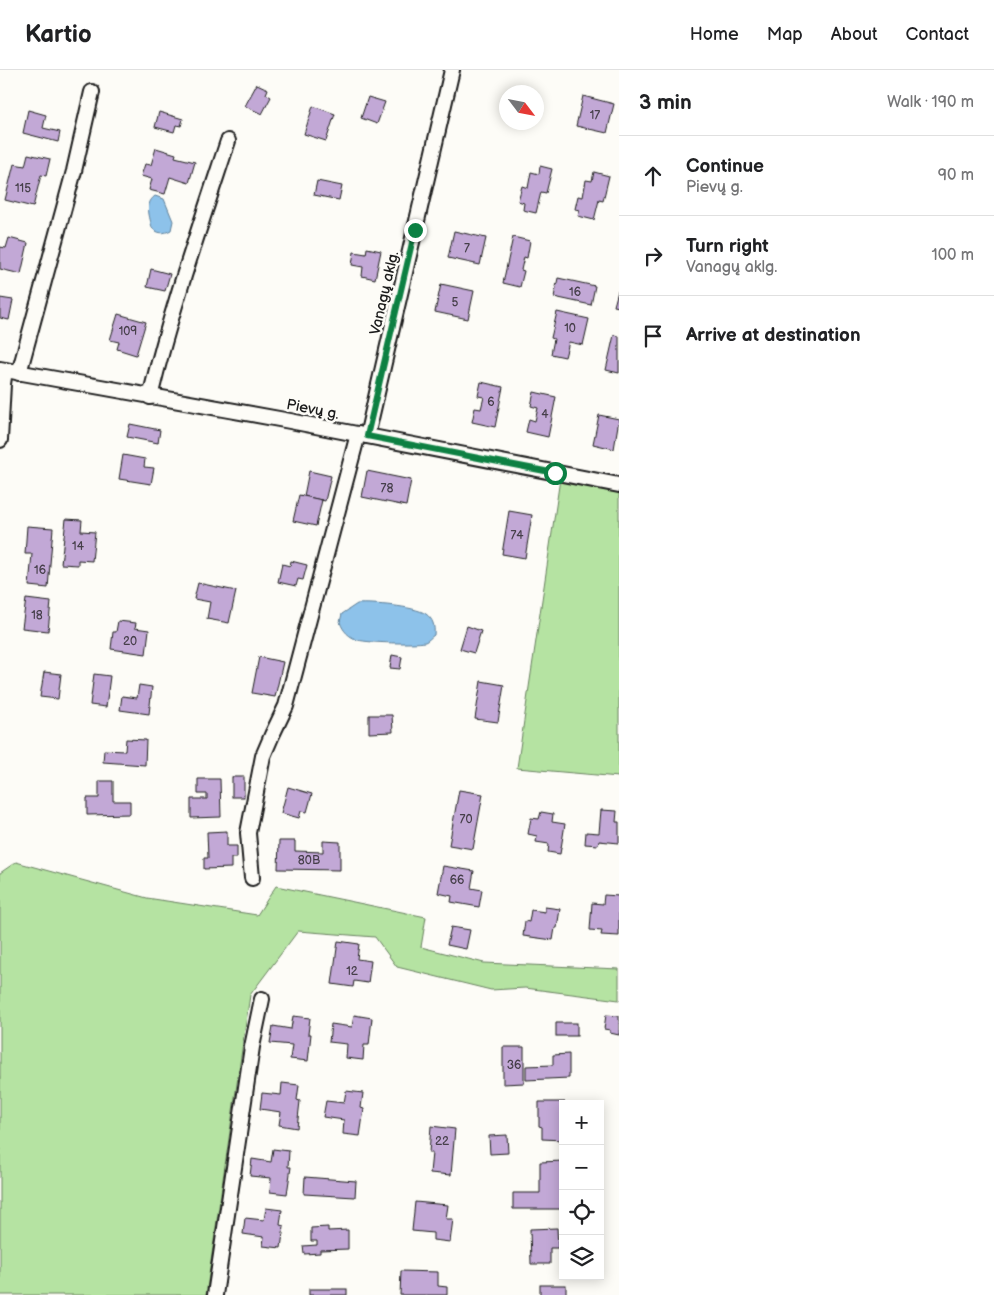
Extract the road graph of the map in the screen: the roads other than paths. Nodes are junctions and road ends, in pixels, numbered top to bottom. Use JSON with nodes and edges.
{"nodes":[{"id":1,"x":452,"y":70,"type":"edge"},
{"id":2,"x":92,"y":92,"type":"dead end"},
{"id":3,"x":228,"y":141,"type":"dead end"},
{"id":4,"x":8,"y":371,"type":"edge"},
{"id":5,"x":150,"y":397,"type":"junction"},
{"id":6,"x":362,"y":435,"type":"junction"},
{"id":7,"x":0,"y":440,"type":"edge"},
{"id":8,"x":619,"y":485,"type":"edge"},
{"id":9,"x":252,"y":878,"type":"dead end"},
{"id":10,"x":262,"y":999,"type":"dead end"},
{"id":11,"x":214,"y":1295,"type":"edge"}],
"edges":[{"from":1,"to":6,"type":"street","name":"Vanagų aklg."},
{"from":2,"to":4,"type":"street"},
{"from":3,"to":5,"type":"street"},
{"from":4,"to":5,"type":"street","name":"Pievų g."},
{"from":4,"to":7,"type":"street"},
{"from":5,"to":6,"type":"street","name":"Pievų g."},
{"from":6,"to":8,"type":"street","name":"Pievų g."},
{"from":6,"to":9,"type":"street","name":"Vanagų aklg."},
{"from":10,"to":11,"type":"street"}]}
